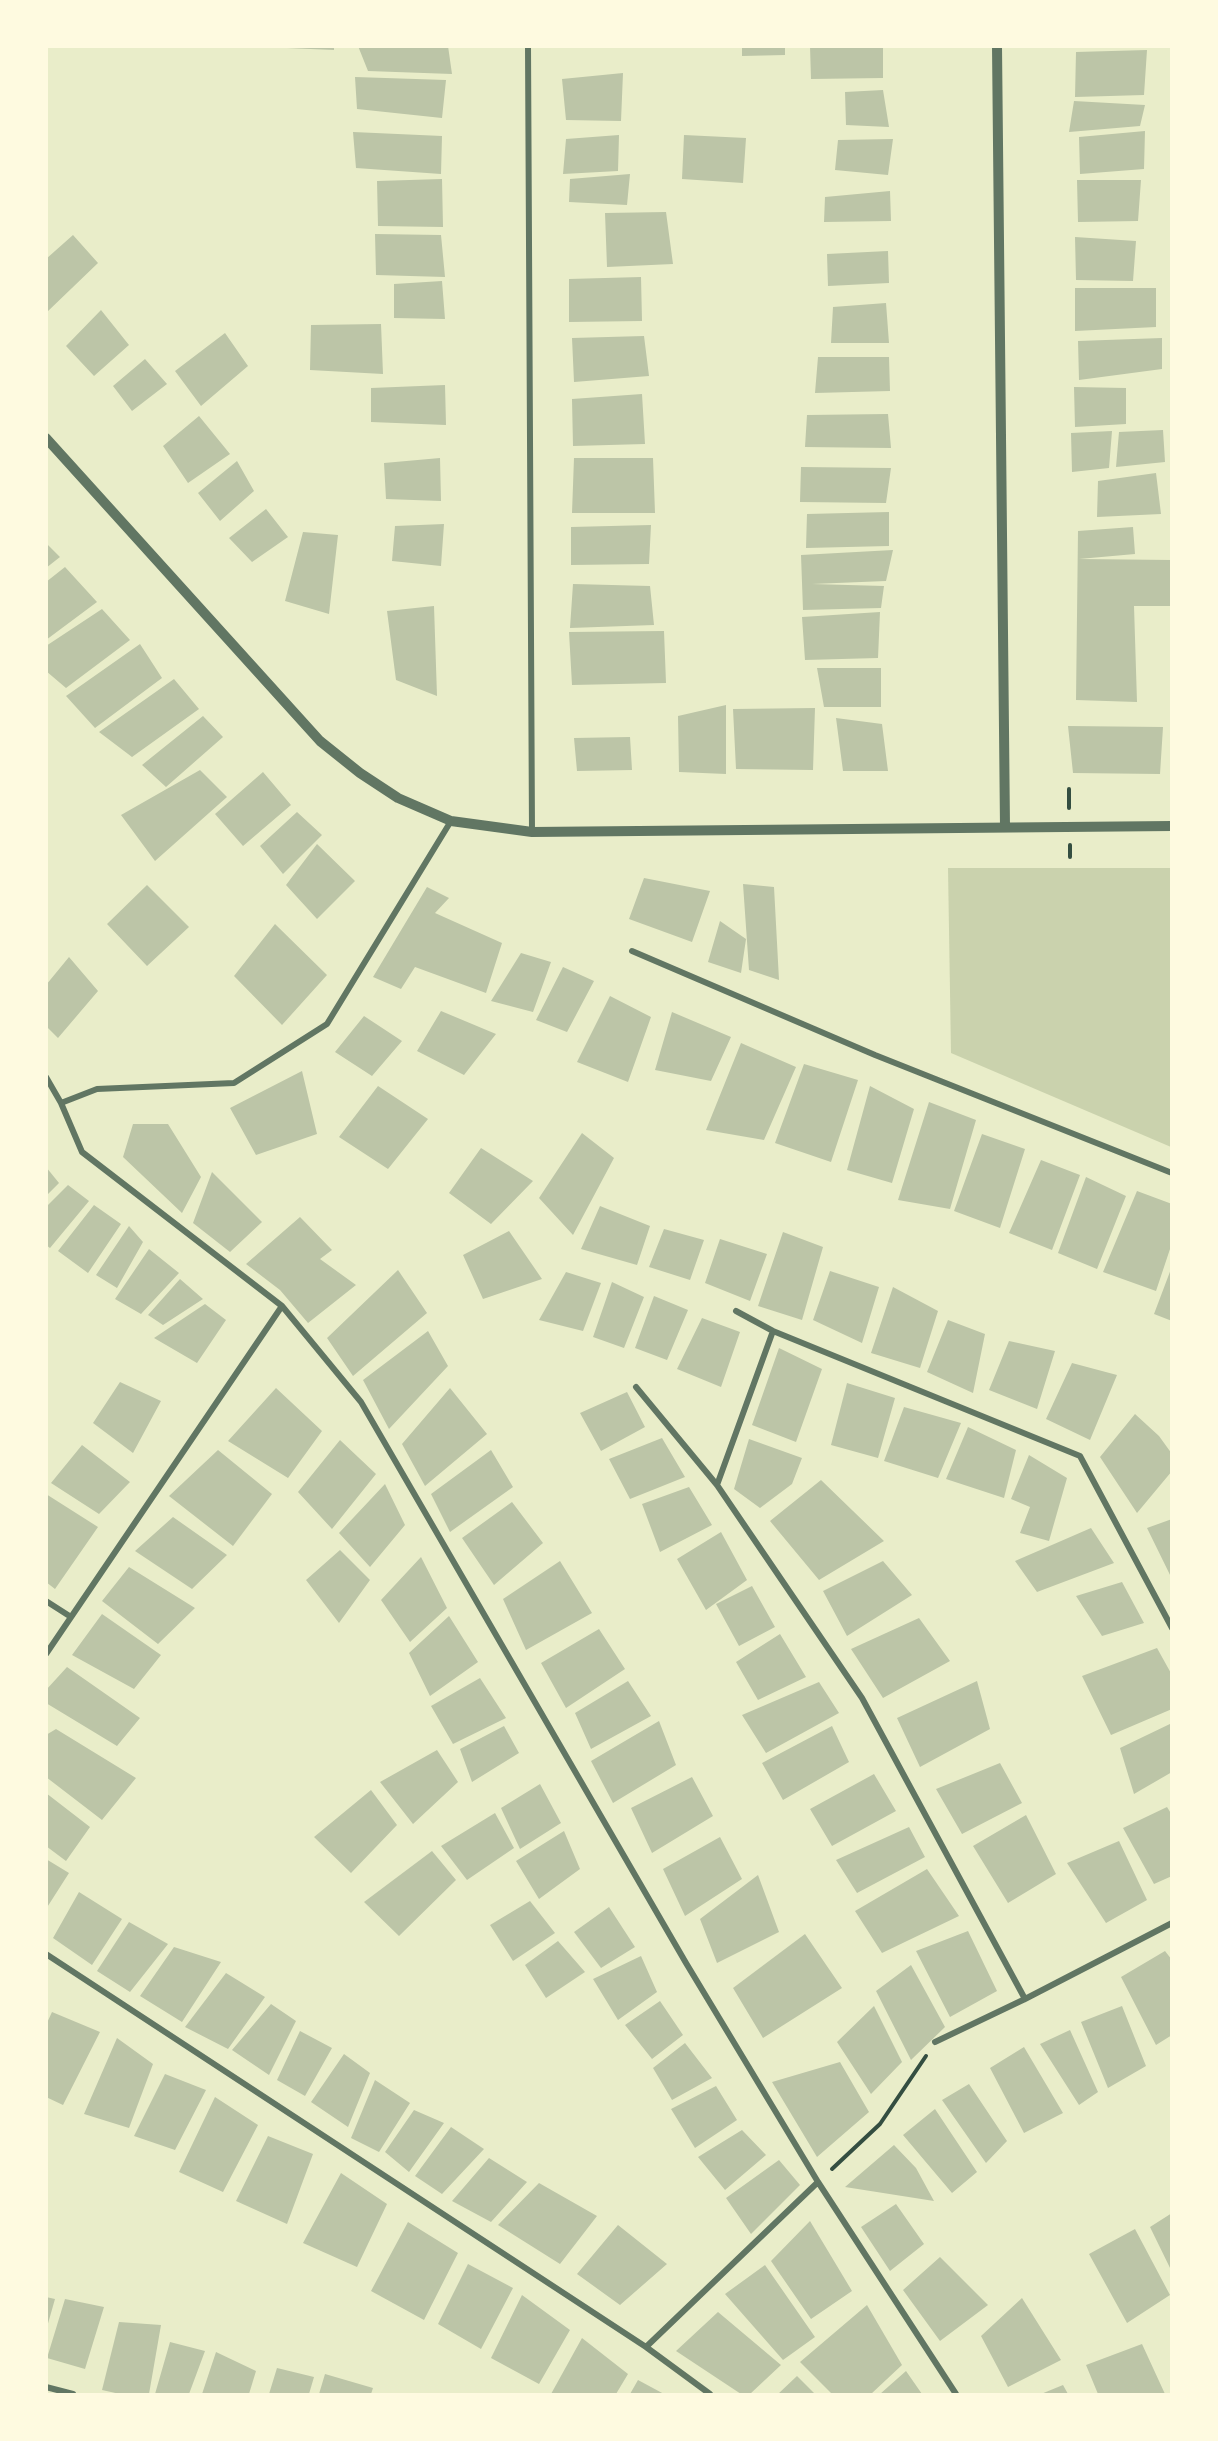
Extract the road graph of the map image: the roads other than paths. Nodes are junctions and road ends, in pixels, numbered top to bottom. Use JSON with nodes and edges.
{"nodes":[{"id":1,"x":528,"y":46,"type":"edge"},
{"id":2,"x":998,"y":46,"type":"edge"},
{"id":3,"x":46,"y":438,"type":"edge"},
{"id":4,"x":451,"y":821,"type":"junction"},
{"id":5,"x":1172,"y":826,"type":"edge"},
{"id":6,"x":1005,"y":827,"type":"junction"},
{"id":7,"x":532,"y":832,"type":"junction"},
{"id":8,"x":632,"y":951,"type":"dead end"},
{"id":9,"x":46,"y":1077,"type":"edge"},
{"id":10,"x":61,"y":1103,"type":"junction"},
{"id":11,"x":1172,"y":1173,"type":"edge"},
{"id":12,"x":282,"y":1306,"type":"junction"},
{"id":13,"x":736,"y":1311,"type":"dead end"},
{"id":14,"x":773,"y":1331,"type":"junction"},
{"id":15,"x":636,"y":1387,"type":"dead end"},
{"id":16,"x":717,"y":1485,"type":"junction"},
{"id":17,"x":46,"y":1600,"type":"edge"},
{"id":18,"x":71,"y":1617,"type":"junction"},
{"id":19,"x":1172,"y":1628,"type":"edge"},
{"id":20,"x":46,"y":1654,"type":"edge"},
{"id":21,"x":1172,"y":1923,"type":"edge"},
{"id":22,"x":46,"y":1954,"type":"edge"},
{"id":23,"x":1025,"y":1999,"type":"junction"},
{"id":24,"x":935,"y":2042,"type":"road end"},
{"id":25,"x":818,"y":2182,"type":"junction"},
{"id":26,"x":646,"y":2347,"type":"junction"},
{"id":27,"x":46,"y":2387,"type":"edge"},
{"id":28,"x":73,"y":2394,"type":"edge"},
{"id":29,"x":710,"y":2394,"type":"edge"},
{"id":30,"x":956,"y":2394,"type":"edge"}],
"edges":[{"from":1,"to":7,"type":"street"},
{"from":2,"to":6,"type":"street"},
{"from":3,"to":4,"type":"street"},
{"from":4,"to":7,"type":"street"},
{"from":4,"to":10,"type":"street"},
{"from":5,"to":6,"type":"street"},
{"from":6,"to":7,"type":"street"},
{"from":8,"to":11,"type":"street"},
{"from":9,"to":10,"type":"street"},
{"from":10,"to":12,"type":"street"},
{"from":12,"to":18,"type":"street"},
{"from":12,"to":25,"type":"street"},
{"from":13,"to":14,"type":"street"},
{"from":14,"to":16,"type":"street"},
{"from":14,"to":19,"type":"street"},
{"from":15,"to":16,"type":"street"},
{"from":16,"to":23,"type":"street"},
{"from":17,"to":18,"type":"street"},
{"from":18,"to":20,"type":"street"},
{"from":21,"to":23,"type":"street"},
{"from":22,"to":26,"type":"street"},
{"from":23,"to":24,"type":"street"},
{"from":25,"to":26,"type":"street"},
{"from":25,"to":30,"type":"street"},
{"from":26,"to":29,"type":"street"},
{"from":27,"to":28,"type":"street"}]}
